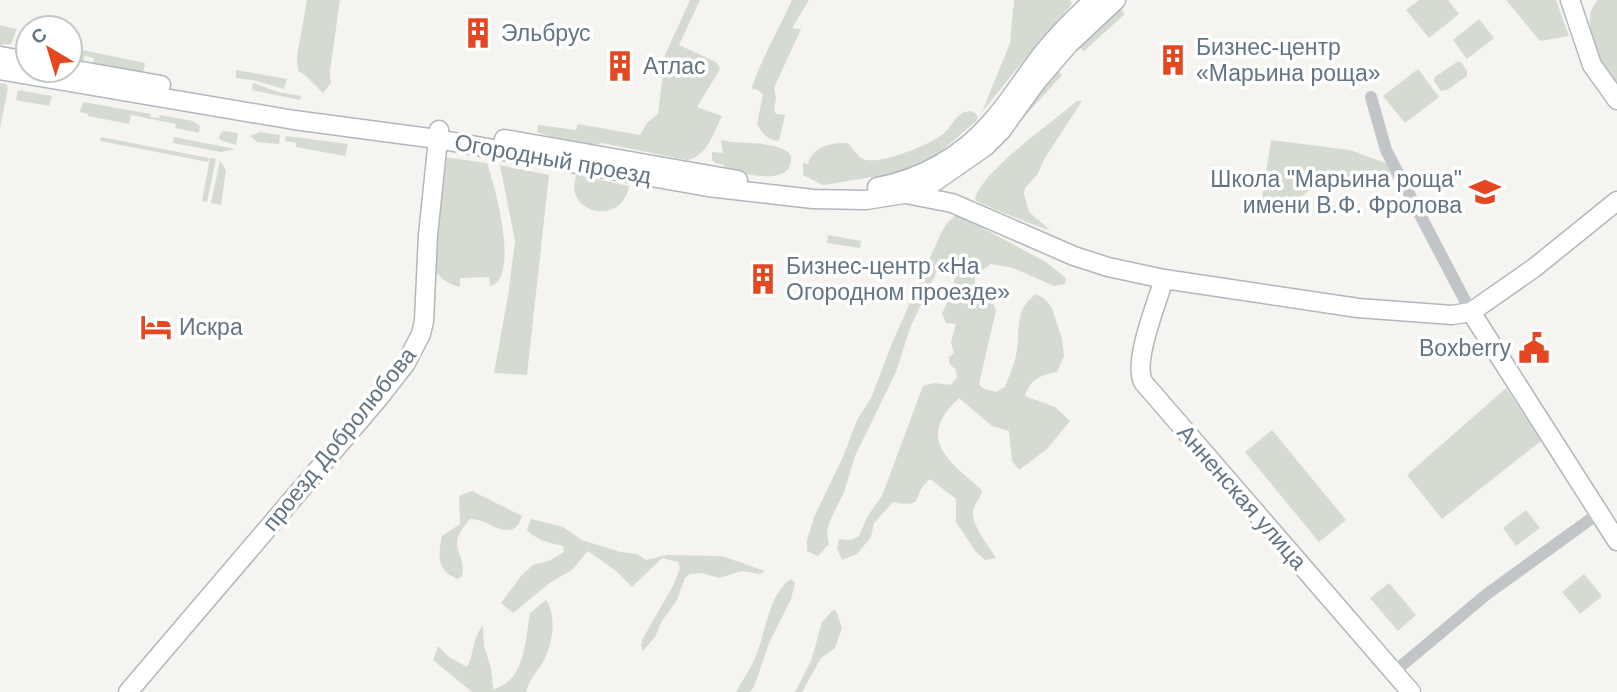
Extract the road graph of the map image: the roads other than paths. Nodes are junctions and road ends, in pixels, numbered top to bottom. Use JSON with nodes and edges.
{"nodes":[{"id":1,"x":1094,"y":0,"type":"edge"},
{"id":2,"x":1116,"y":0,"type":"edge"},
{"id":3,"x":1570,"y":0,"type":"edge"},
{"id":4,"x":1587,"y":0,"type":"edge"},
{"id":5,"x":1579,"y":25,"type":"junction"},
{"id":6,"x":1049,"y":56,"type":"junction"},
{"id":7,"x":0,"y":70,"type":"edge"},
{"id":8,"x":84,"y":71,"type":"edge"},
{"id":9,"x":1613,"y":95,"type":"edge"},
{"id":10,"x":1371,"y":97,"type":"dead end"},
{"id":11,"x":438,"y":135,"type":"junction"},
{"id":12,"x":942,"y":173,"type":"junction"},
{"id":13,"x":864,"y":190,"type":"junction"},
{"id":14,"x":904,"y":194,"type":"junction"},
{"id":15,"x":1617,"y":201,"type":"edge"},
{"id":16,"x":950,"y":203,"type":"junction"},
{"id":17,"x":1164,"y":279,"type":"junction"},
{"id":18,"x":1471,"y":312,"type":"junction"},
{"id":19,"x":1599,"y":513,"type":"junction"},
{"id":20,"x":1617,"y":541,"type":"edge"},
{"id":21,"x":1394,"y":672,"type":"junction"},
{"id":22,"x":128,"y":692,"type":"edge"},
{"id":23,"x":1411,"y":692,"type":"edge"}],
"edges":[{"from":1,"to":6,"type":"main road"},
{"from":2,"to":6,"type":"main road"},
{"from":3,"to":5,"type":"main road"},
{"from":4,"to":5,"type":"main road"},
{"from":5,"to":9,"type":"main road"},
{"from":6,"to":12,"type":"main road","name":"Огородный проезд"},
{"from":7,"to":11,"type":"main road","name":"Огородный проезд"},
{"from":8,"to":11,"type":"main road","name":"Огородный проезд"},
{"from":10,"to":18,"type":"street"},
{"from":11,"to":13,"type":"main road","name":"Огородный проезд"},
{"from":11,"to":14,"type":"main road","name":"Огородный проезд"},
{"from":11,"to":22,"type":"main road","name":"проезд Добролюбова"},
{"from":12,"to":13,"type":"main road","name":"Огородный проезд"},
{"from":12,"to":14,"type":"main road","name":"Огородный проезд"},
{"from":12,"to":16,"type":"main road"},
{"from":13,"to":14,"type":"main road"},
{"from":14,"to":16,"type":"main road"},
{"from":15,"to":18,"type":"main road"},
{"from":16,"to":17,"type":"main road"},
{"from":17,"to":18,"type":"main road"},
{"from":17,"to":21,"type":"main road","name":"Анненская улица"},
{"from":18,"to":19,"type":"main road"},
{"from":19,"to":20,"type":"main road"},
{"from":19,"to":21,"type":"street"},
{"from":21,"to":23,"type":"main road","name":"Анненская улица"}]}
